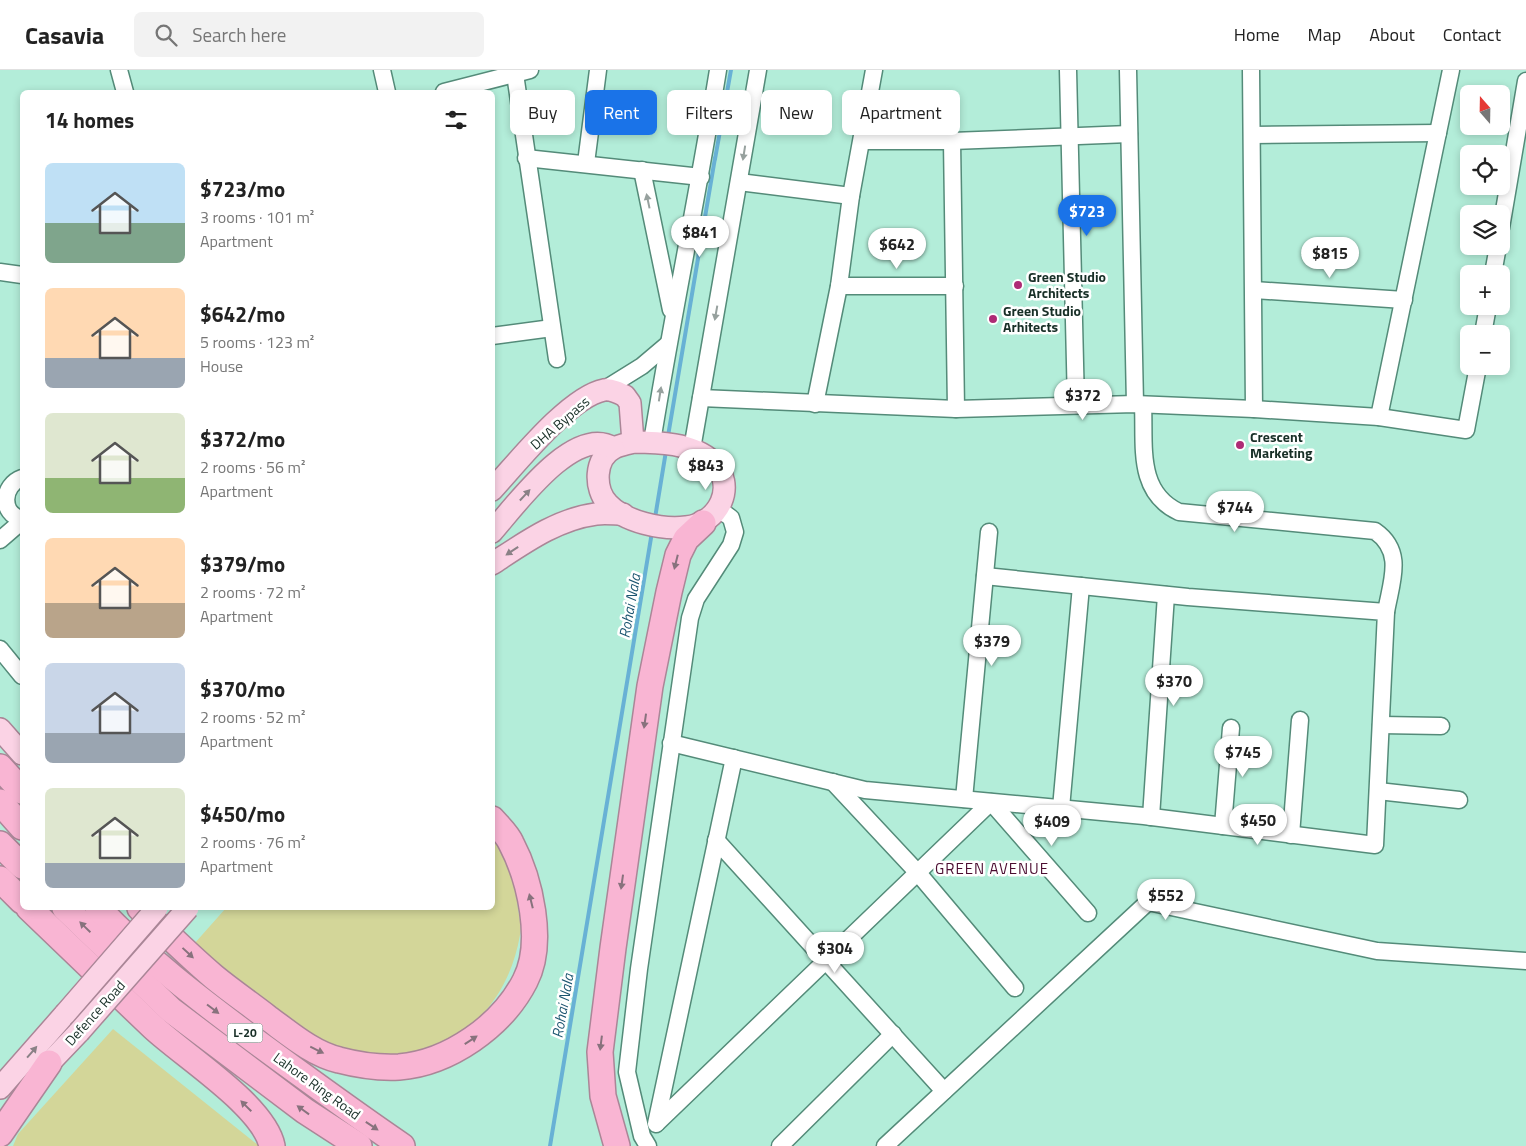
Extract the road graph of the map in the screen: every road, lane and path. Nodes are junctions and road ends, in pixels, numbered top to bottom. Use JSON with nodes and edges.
{"nodes":[{"id":1,"x":119,"y":70,"type":"edge"},
{"id":2,"x":382,"y":70,"type":"edge"},
{"id":3,"x":598,"y":70,"type":"edge"},
{"id":4,"x":718,"y":70,"type":"edge"},
{"id":5,"x":758,"y":70,"type":"edge"},
{"id":6,"x":874,"y":70,"type":"edge"},
{"id":7,"x":1068,"y":70,"type":"edge"},
{"id":8,"x":1128,"y":70,"type":"edge"},
{"id":9,"x":1251,"y":70,"type":"edge"},
{"id":10,"x":1451,"y":70,"type":"edge"},
{"id":11,"x":522,"y":72,"type":"edge"},
{"id":12,"x":1526,"y":82,"type":"edge"},
{"id":13,"x":124,"y":90,"type":"edge"},
{"id":14,"x":387,"y":90,"type":"edge"},
{"id":15,"x":452,"y":90,"type":"edge"},
{"id":16,"x":1129,"y":134,"type":"junction"},
{"id":17,"x":1438,"y":134,"type":"junction"},
{"id":18,"x":1069,"y":135,"type":"junction"},
{"id":19,"x":1252,"y":135,"type":"junction"},
{"id":20,"x":863,"y":141,"type":"junction"},
{"id":21,"x":952,"y":141,"type":"junction"},
{"id":22,"x":526,"y":158,"type":"junction"},
{"id":23,"x":586,"y":164,"type":"junction"},
{"id":24,"x":642,"y":170,"type":"junction"},
{"id":25,"x":701,"y":177,"type":"junction"},
{"id":26,"x":739,"y":182,"type":"junction"},
{"id":27,"x":851,"y":196,"type":"junction"},
{"id":28,"x":1505,"y":205,"type":"edge"},
{"id":29,"x":0,"y":272,"type":"edge"},
{"id":30,"x":20,"y":275,"type":"edge"},
{"id":31,"x":839,"y":286,"type":"junction"},
{"id":32,"x":955,"y":286,"type":"junction"},
{"id":33,"x":1254,"y":290,"type":"junction"},
{"id":34,"x":1404,"y":300,"type":"junction"},
{"id":35,"x":672,"y":317,"type":"junction"},
{"id":36,"x":552,"y":328,"type":"junction"},
{"id":37,"x":495,"y":336,"type":"edge"},
{"id":38,"x":668,"y":344,"type":"junction"},
{"id":39,"x":557,"y":359,"type":"dead end"},
{"id":40,"x":1476,"y":375,"type":"edge"},
{"id":41,"x":605,"y":389,"type":"junction"},
{"id":42,"x":701,"y":398,"type":"junction"},
{"id":43,"x":815,"y":404,"type":"junction"},
{"id":44,"x":1139,"y":404,"type":"junction"},
{"id":45,"x":1076,"y":405,"type":"junction"},
{"id":46,"x":956,"y":409,"type":"junction"},
{"id":47,"x":1254,"y":409,"type":"junction"},
{"id":48,"x":1379,"y":417,"type":"junction"},
{"id":49,"x":632,"y":444,"type":"junction"},
{"id":50,"x":692,"y":449,"type":"junction"},
{"id":51,"x":13,"y":480,"type":"edge"},
{"id":52,"x":495,"y":487,"type":"edge"},
{"id":53,"x":4,"y":511,"type":"edge"},
{"id":54,"x":622,"y":514,"type":"junction"},
{"id":55,"x":711,"y":516,"type":"junction"},
{"id":56,"x":20,"y":519,"type":"edge"},
{"id":57,"x":20,"y":522,"type":"edge"},
{"id":58,"x":495,"y":529,"type":"edge"},
{"id":59,"x":989,"y":532,"type":"dead end"},
{"id":60,"x":0,"y":540,"type":"edge"},
{"id":61,"x":495,"y":562,"type":"edge"},
{"id":62,"x":985,"y":576,"type":"junction"},
{"id":63,"x":1081,"y":586,"type":"junction"},
{"id":64,"x":1166,"y":595,"type":"junction"},
{"id":65,"x":1386,"y":612,"type":"junction"},
{"id":66,"x":0,"y":649,"type":"edge"},
{"id":67,"x":20,"y":674,"type":"edge"},
{"id":68,"x":1300,"y":720,"type":"dead end"},
{"id":69,"x":1381,"y":724,"type":"junction"},
{"id":70,"x":1441,"y":726,"type":"dead end"},
{"id":71,"x":1231,"y":728,"type":"dead end"},
{"id":72,"x":0,"y":729,"type":"edge"},
{"id":73,"x":672,"y":743,"type":"junction"},
{"id":74,"x":20,"y":752,"type":"edge"},
{"id":75,"x":734,"y":758,"type":"junction"},
{"id":76,"x":0,"y":767,"type":"edge"},
{"id":77,"x":833,"y":782,"type":"junction"},
{"id":78,"x":20,"y":789,"type":"edge"},
{"id":79,"x":1378,"y":791,"type":"junction"},
{"id":80,"x":964,"y":799,"type":"junction"},
{"id":81,"x":1459,"y":800,"type":"dead end"},
{"id":82,"x":0,"y":802,"type":"edge"},
{"id":83,"x":991,"y":802,"type":"junction"},
{"id":84,"x":1061,"y":808,"type":"junction"},
{"id":85,"x":1151,"y":817,"type":"junction"},
{"id":86,"x":495,"y":823,"type":"edge"},
{"id":87,"x":20,"y":825,"type":"edge"},
{"id":88,"x":1223,"y":826,"type":"junction"},
{"id":89,"x":1291,"y":835,"type":"junction"},
{"id":90,"x":716,"y":840,"type":"junction"},
{"id":91,"x":0,"y":844,"type":"edge"},
{"id":92,"x":20,"y":864,"type":"edge"},
{"id":93,"x":918,"y":872,"type":"junction"},
{"id":94,"x":0,"y":879,"type":"edge"},
{"id":95,"x":20,"y":899,"type":"edge"},
{"id":96,"x":31,"y":910,"type":"edge"},
{"id":97,"x":67,"y":910,"type":"edge"},
{"id":98,"x":100,"y":910,"type":"edge"},
{"id":99,"x":142,"y":910,"type":"edge"},
{"id":100,"x":155,"y":910,"type":"edge"},
{"id":101,"x":186,"y":910,"type":"edge"},
{"id":102,"x":1088,"y":912,"type":"dead end"},
{"id":103,"x":826,"y":960,"type":"junction"},
{"id":104,"x":1526,"y":961,"type":"edge"},
{"id":105,"x":1015,"y":988,"type":"dead end"},
{"id":106,"x":893,"y":1034,"type":"junction"},
{"id":107,"x":49,"y":1063,"type":"junction"},
{"id":108,"x":0,"y":1088,"type":"edge"},
{"id":109,"x":944,"y":1091,"type":"junction"},
{"id":110,"x":0,"y":1116,"type":"edge"},
{"id":111,"x":657,"y":1123,"type":"junction"},
{"id":112,"x":0,"y":1134,"type":"edge"},
{"id":113,"x":272,"y":1146,"type":"edge"},
{"id":114,"x":359,"y":1146,"type":"edge"},
{"id":115,"x":402,"y":1146,"type":"edge"},
{"id":116,"x":617,"y":1146,"type":"edge"},
{"id":117,"x":648,"y":1146,"type":"edge"},
{"id":118,"x":652,"y":1146,"type":"edge"},
{"id":119,"x":780,"y":1146,"type":"edge"},
{"id":120,"x":885,"y":1146,"type":"edge"}],
"edges":[{"from":1,"to":13,"type":"street"},
{"from":2,"to":14,"type":"street"},
{"from":3,"to":23,"type":"street"},
{"from":4,"to":25,"type":"street"},
{"from":5,"to":26,"type":"street","one_way":true},
{"from":6,"to":20,"type":"street"},
{"from":7,"to":18,"type":"street"},
{"from":8,"to":16,"type":"street"},
{"from":9,"to":19,"type":"street"},
{"from":10,"to":17,"type":"street"},
{"from":11,"to":15,"type":"street"},
{"from":11,"to":22,"type":"street"},
{"from":12,"to":28,"type":"street"},
{"from":16,"to":18,"type":"street"},
{"from":16,"to":44,"type":"street"},
{"from":17,"to":19,"type":"street"},
{"from":17,"to":34,"type":"street"},
{"from":18,"to":21,"type":"street"},
{"from":18,"to":45,"type":"street"},
{"from":19,"to":33,"type":"street"},
{"from":20,"to":21,"type":"street"},
{"from":20,"to":27,"type":"street"},
{"from":21,"to":32,"type":"street"},
{"from":22,"to":23,"type":"street"},
{"from":22,"to":36,"type":"street"},
{"from":23,"to":24,"type":"street"},
{"from":24,"to":25,"type":"street"},
{"from":35,"to":24,"type":"street","one_way":true},
{"from":25,"to":35,"type":"street"},
{"from":26,"to":27,"type":"street"},
{"from":26,"to":42,"type":"street","one_way":true},
{"from":27,"to":31,"type":"street"},
{"from":29,"to":30,"type":"street"},
{"from":31,"to":32,"type":"street"},
{"from":31,"to":43,"type":"street"},
{"from":32,"to":46,"type":"street"},
{"from":33,"to":34,"type":"street"},
{"from":33,"to":47,"type":"street"},
{"from":34,"to":48,"type":"street"},
{"from":35,"to":38,"type":"street"},
{"from":36,"to":37,"type":"street"},
{"from":36,"to":39,"type":"street"},
{"from":38,"to":41,"type":"street"},
{"from":49,"to":38,"type":"street","one_way":true},
{"from":40,"to":48,"type":"street"},
{"from":41,"to":49,"type":"main road","name":"DHA Bypass"},
{"from":41,"to":52,"type":"main road","name":"DHA Bypass"},
{"from":42,"to":43,"type":"street"},
{"from":42,"to":50,"type":"street"},
{"from":43,"to":46,"type":"street"},
{"from":44,"to":45,"type":"street"},
{"from":44,"to":47,"type":"street"},
{"from":44,"to":65,"type":"street"},
{"from":45,"to":46,"type":"street"},
{"from":47,"to":48,"type":"street"},
{"from":49,"to":50,"type":"main road"},
{"from":49,"to":54,"type":"main road"},
{"from":58,"to":49,"type":"main road","one_way":true},
{"from":50,"to":55,"type":"main road"},
{"from":51,"to":53,"type":"street"},
{"from":53,"to":56,"type":"street"},
{"from":54,"to":55,"type":"main road"},
{"from":54,"to":61,"type":"main road","one_way":true},
{"from":55,"to":73,"type":"street"},
{"from":55,"to":116,"type":"highway","one_way":true},
{"from":57,"to":60,"type":"street"},
{"from":59,"to":62,"type":"street"},
{"from":62,"to":63,"type":"street"},
{"from":62,"to":80,"type":"street"},
{"from":63,"to":64,"type":"street"},
{"from":63,"to":84,"type":"street"},
{"from":64,"to":65,"type":"street"},
{"from":64,"to":85,"type":"street"},
{"from":65,"to":69,"type":"street"},
{"from":66,"to":67,"type":"street"},
{"from":68,"to":89,"type":"street"},
{"from":69,"to":70,"type":"street"},
{"from":69,"to":79,"type":"street"},
{"from":71,"to":88,"type":"street"},
{"from":72,"to":74,"type":"main road"},
{"from":73,"to":75,"type":"street"},
{"from":73,"to":117,"type":"street"},
{"from":75,"to":77,"type":"street"},
{"from":75,"to":90,"type":"street"},
{"from":76,"to":78,"type":"highway"},
{"from":77,"to":80,"type":"street"},
{"from":77,"to":93,"type":"street"},
{"from":79,"to":81,"type":"street"},
{"from":79,"to":89,"type":"street"},
{"from":80,"to":83,"type":"street"},
{"from":82,"to":87,"type":"highway"},
{"from":83,"to":84,"type":"street"},
{"from":83,"to":93,"type":"street"},
{"from":83,"to":102,"type":"street"},
{"from":84,"to":85,"type":"street"},
{"from":85,"to":88,"type":"street"},
{"from":99,"to":86,"type":"highway","one_way":true},
{"from":88,"to":89,"type":"street"},
{"from":90,"to":103,"type":"street"},
{"from":90,"to":111,"type":"street"},
{"from":91,"to":92,"type":"highway"},
{"from":93,"to":103,"type":"street"},
{"from":93,"to":105,"type":"street"},
{"from":94,"to":95,"type":"highway"},
{"from":113,"to":96,"type":"highway","one_way":true},
{"from":114,"to":97,"type":"highway","name":"Lahore Ring Road","number":"L-20","one_way":true},
{"from":98,"to":115,"type":"highway","name":"Lahore Ring Road","number":"L-20","one_way":true},
{"from":108,"to":100,"type":"main road","name":"Defence Road","one_way":true,"bridge":true},
{"from":101,"to":107,"type":"main road","name":"Defence Road","bridge":true},
{"from":103,"to":106,"type":"street"},
{"from":103,"to":111,"type":"street"},
{"from":104,"to":109,"type":"street"},
{"from":106,"to":109,"type":"street"},
{"from":106,"to":119,"type":"street"},
{"from":107,"to":110,"type":"main road","name":"Defence Road"},
{"from":107,"to":112,"type":"highway"},
{"from":109,"to":120,"type":"street"},
{"from":111,"to":118,"type":"street"}]}
